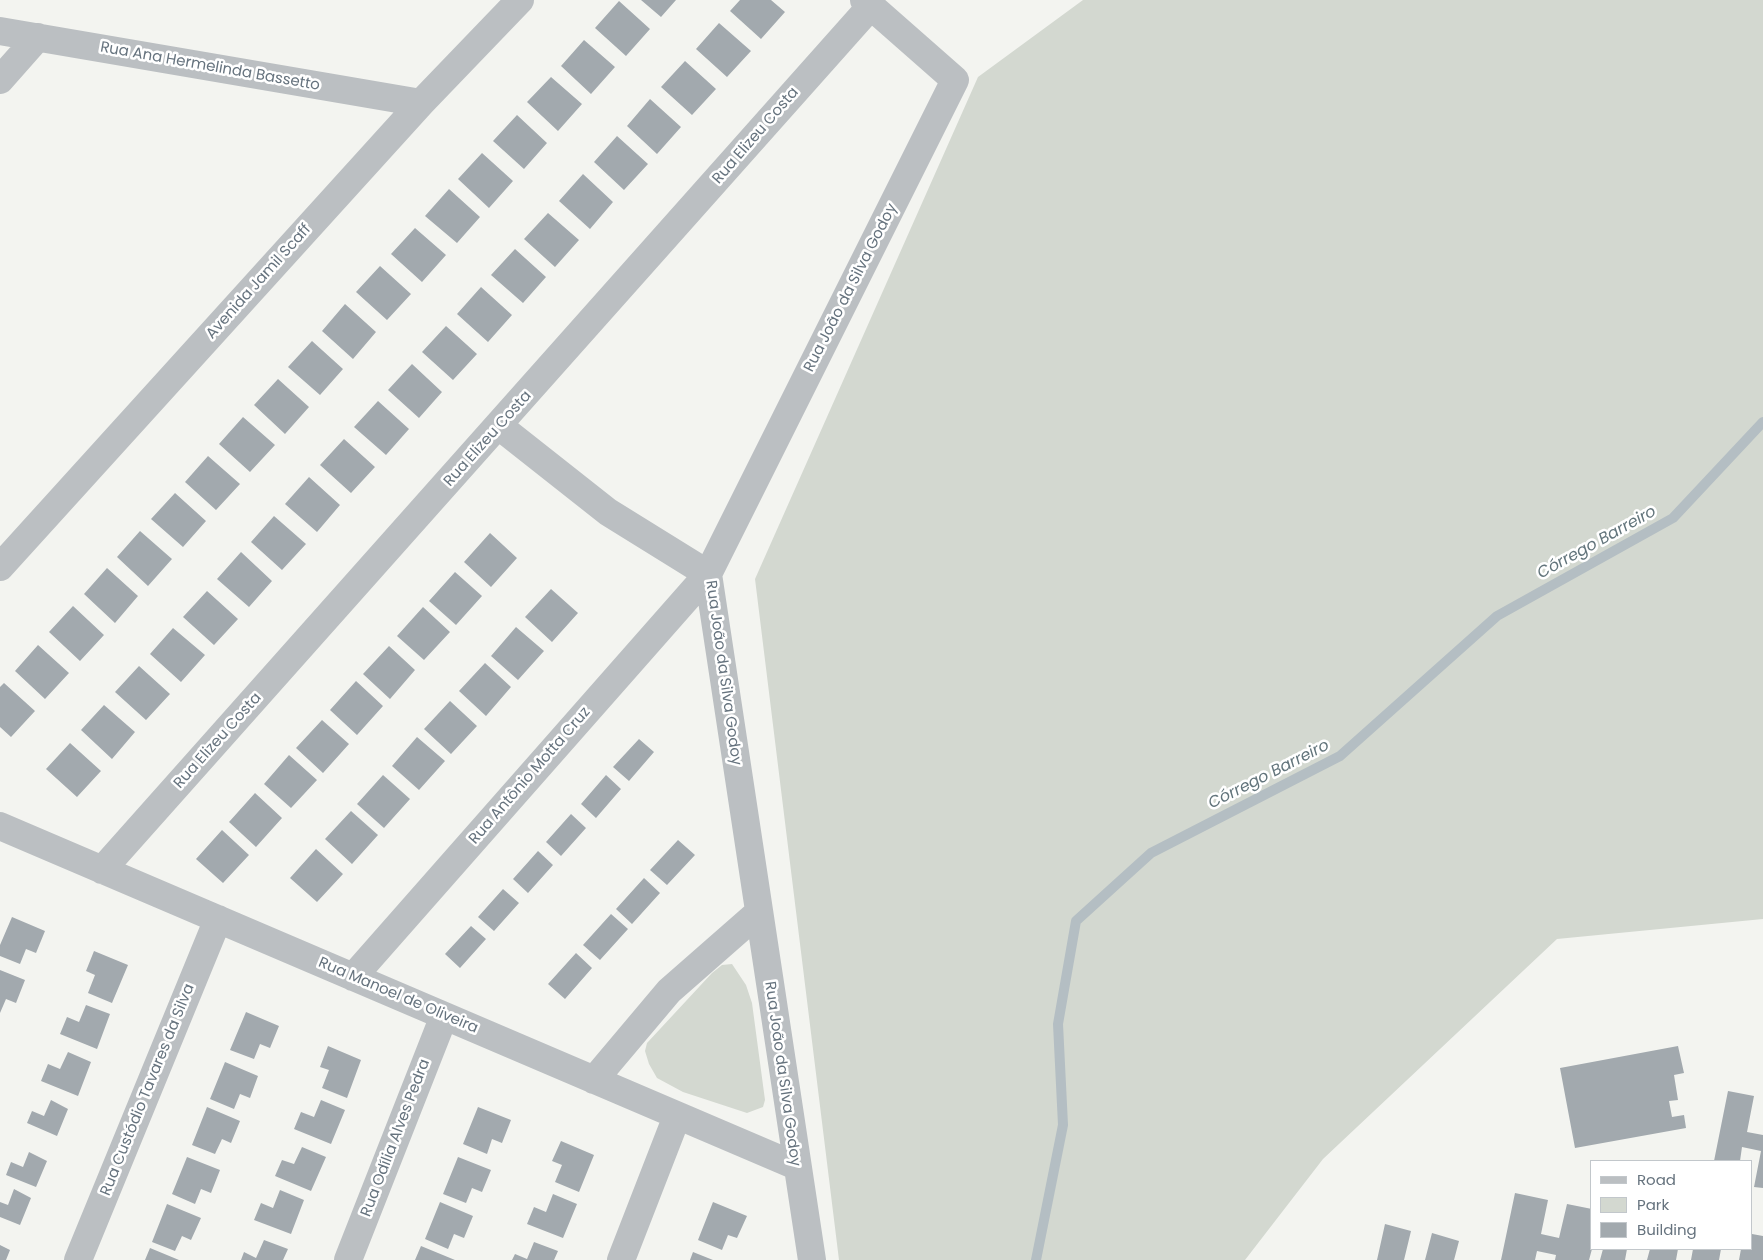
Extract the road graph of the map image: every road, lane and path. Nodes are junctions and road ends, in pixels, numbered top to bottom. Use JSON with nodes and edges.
{"nodes":[{"id":1,"x":520,"y":0,"type":"edge"},
{"id":2,"x":867,"y":3,"type":"edge"},
{"id":3,"x":0,"y":31,"type":"edge"},
{"id":4,"x":38,"y":37,"type":"junction"},
{"id":5,"x":0,"y":80,"type":"edge"},
{"id":6,"x":421,"y":103,"type":"junction"},
{"id":7,"x":499,"y":426,"type":"junction"},
{"id":8,"x":0,"y":567,"type":"edge"},
{"id":9,"x":708,"y":574,"type":"junction"},
{"id":10,"x":0,"y":826,"type":"edge"},
{"id":11,"x":102,"y":870,"type":"junction"},
{"id":12,"x":758,"y":913,"type":"junction"},
{"id":13,"x":218,"y":919,"type":"junction"},
{"id":14,"x":353,"y":977,"type":"junction"},
{"id":15,"x":444,"y":1016,"type":"junction"},
{"id":16,"x":594,"y":1080,"type":"junction"},
{"id":17,"x":676,"y":1116,"type":"junction"},
{"id":18,"x":796,"y":1166,"type":"junction"},
{"id":19,"x":78,"y":1260,"type":"edge"},
{"id":20,"x":348,"y":1260,"type":"edge"},
{"id":21,"x":621,"y":1260,"type":"edge"},
{"id":22,"x":812,"y":1260,"type":"edge"}],
"edges":[{"from":1,"to":6,"type":"street","name":"Avenida Jamil Scaff"},
{"from":2,"to":7,"type":"street","name":"Rua Elizeu Costa"},
{"from":2,"to":9,"type":"street","name":"Rua João da Silva Godoy"},
{"from":3,"to":4,"type":"street","name":"Rua Ana Hermelinda Bassetto"},
{"from":4,"to":5,"type":"street"},
{"from":4,"to":6,"type":"street","name":"Rua Ana Hermelinda Bassetto"},
{"from":6,"to":8,"type":"street","name":"Avenida Jamil Scaff"},
{"from":7,"to":9,"type":"street"},
{"from":7,"to":11,"type":"street","name":"Rua Elizeu Costa"},
{"from":9,"to":12,"type":"street","name":"Rua João da Silva Godoy"},
{"from":9,"to":14,"type":"street","name":"Rua Antônio Motta Cruz"},
{"from":10,"to":11,"type":"street","name":"Rua Manoel de Oliveira"},
{"from":11,"to":13,"type":"street","name":"Rua Manoel de Oliveira"},
{"from":12,"to":16,"type":"street"},
{"from":12,"to":18,"type":"street","name":"Rua João da Silva Godoy"},
{"from":13,"to":14,"type":"street","name":"Rua Manoel de Oliveira"},
{"from":13,"to":19,"type":"street","name":"Rua Custódio Tavares da Silva"},
{"from":14,"to":15,"type":"street","name":"Rua Manoel de Oliveira"},
{"from":15,"to":16,"type":"street","name":"Rua Manoel de Oliveira"},
{"from":15,"to":20,"type":"street","name":"Rua Odília Alves Pedra"},
{"from":16,"to":17,"type":"street","name":"Rua Manoel de Oliveira"},
{"from":17,"to":18,"type":"street","name":"Rua Manoel de Oliveira"},
{"from":17,"to":21,"type":"street"},
{"from":18,"to":22,"type":"street","name":"Rua João da Silva Godoy"}]}
